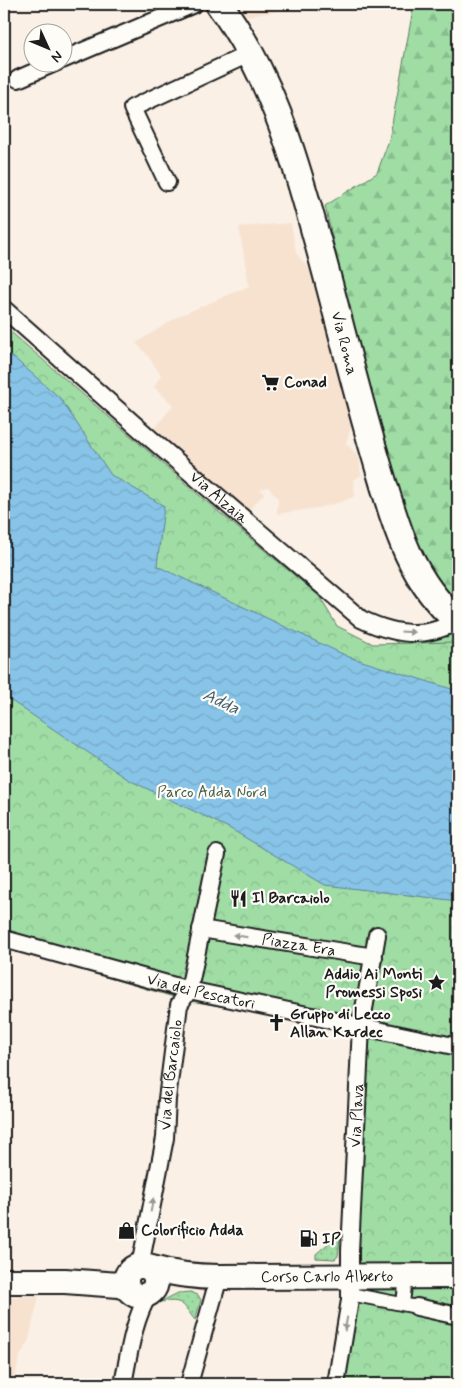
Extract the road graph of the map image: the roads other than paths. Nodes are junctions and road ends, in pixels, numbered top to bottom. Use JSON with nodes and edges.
{"nodes":[{"id":1,"x":194,"y":4,"type":"edge"},
{"id":2,"x":219,"y":4,"type":"edge"},
{"id":3,"x":251,"y":53,"type":"junction"},
{"id":4,"x":72,"y":56,"type":"edge"},
{"id":5,"x":34,"y":72,"type":"edge"},
{"id":6,"x":18,"y":79,"type":"dead end"},
{"id":7,"x":167,"y":182,"type":"dead end"},
{"id":8,"x":4,"y":309,"type":"edge"},
{"id":9,"x":458,"y":621,"type":"edge"},
{"id":10,"x":217,"y":854,"type":"dead end"},
{"id":11,"x":201,"y":930,"type":"junction"},
{"id":12,"x":377,"y":935,"type":"dead end"},
{"id":13,"x":4,"y":939,"type":"edge"},
{"id":14,"x":374,"y":957,"type":"junction"},
{"id":15,"x":189,"y":990,"type":"junction"},
{"id":16,"x":360,"y":1026,"type":"junction"},
{"id":17,"x":458,"y":1047,"type":"edge"},
{"id":18,"x":406,"y":1276,"type":"junction"},
{"id":19,"x":458,"y":1276,"type":"edge"},
{"id":20,"x":208,"y":1277,"type":"junction"},
{"id":21,"x":4,"y":1281,"type":"edge"},
{"id":22,"x":140,"y":1284,"type":"junction"},
{"id":23,"x":350,"y":1285,"type":"junction"},
{"id":24,"x":410,"y":1306,"type":"junction"},
{"id":25,"x":458,"y":1316,"type":"edge"},
{"id":26,"x":123,"y":1384,"type":"edge"},
{"id":27,"x":189,"y":1384,"type":"edge"},
{"id":28,"x":336,"y":1384,"type":"edge"}],
"edges":[{"from":1,"to":4,"type":"street"},
{"from":2,"to":3,"type":"main road","name":"Via Roma"},
{"from":3,"to":7,"type":"street"},
{"from":3,"to":9,"type":"main road","name":"Via Roma"},
{"from":5,"to":6,"type":"street"},
{"from":8,"to":9,"type":"street","name":"Via Alzaia","one_way":true},
{"from":10,"to":11,"type":"street","name":"Via del Barcaiolo"},
{"from":14,"to":11,"type":"street","name":"Piazza Era","one_way":true},
{"from":11,"to":15,"type":"street","name":"Via del Barcaiolo"},
{"from":12,"to":14,"type":"street"},
{"from":13,"to":15,"type":"street","name":"Via dei Pescatori"},
{"from":14,"to":16,"type":"street","name":"Via Plava"},
{"from":15,"to":16,"type":"street","name":"Via dei Pescatori"},
{"from":22,"to":15,"type":"street","name":"Via del Barcaiolo","one_way":true},
{"from":16,"to":17,"type":"street","name":"Via dei Pescatori"},
{"from":16,"to":23,"type":"street","name":"Via Plava"},
{"from":18,"to":19,"type":"main road","name":"Corso Carlo Alberto"},
{"from":18,"to":23,"type":"main road","name":"Corso Carlo Alberto"},
{"from":18,"to":24,"type":"street"},
{"from":20,"to":22,"type":"main road","name":"Corso Carlo Alberto"},
{"from":20,"to":23,"type":"main road","name":"Corso Carlo Alberto"},
{"from":20,"to":27,"type":"street"},
{"from":21,"to":22,"type":"main road","name":"Corso Carlo Alberto"},
{"from":22,"to":26,"type":"street"},
{"from":23,"to":24,"type":"street"},
{"from":23,"to":28,"type":"street","name":"Via Plava","one_way":true},
{"from":24,"to":25,"type":"street"}]}
